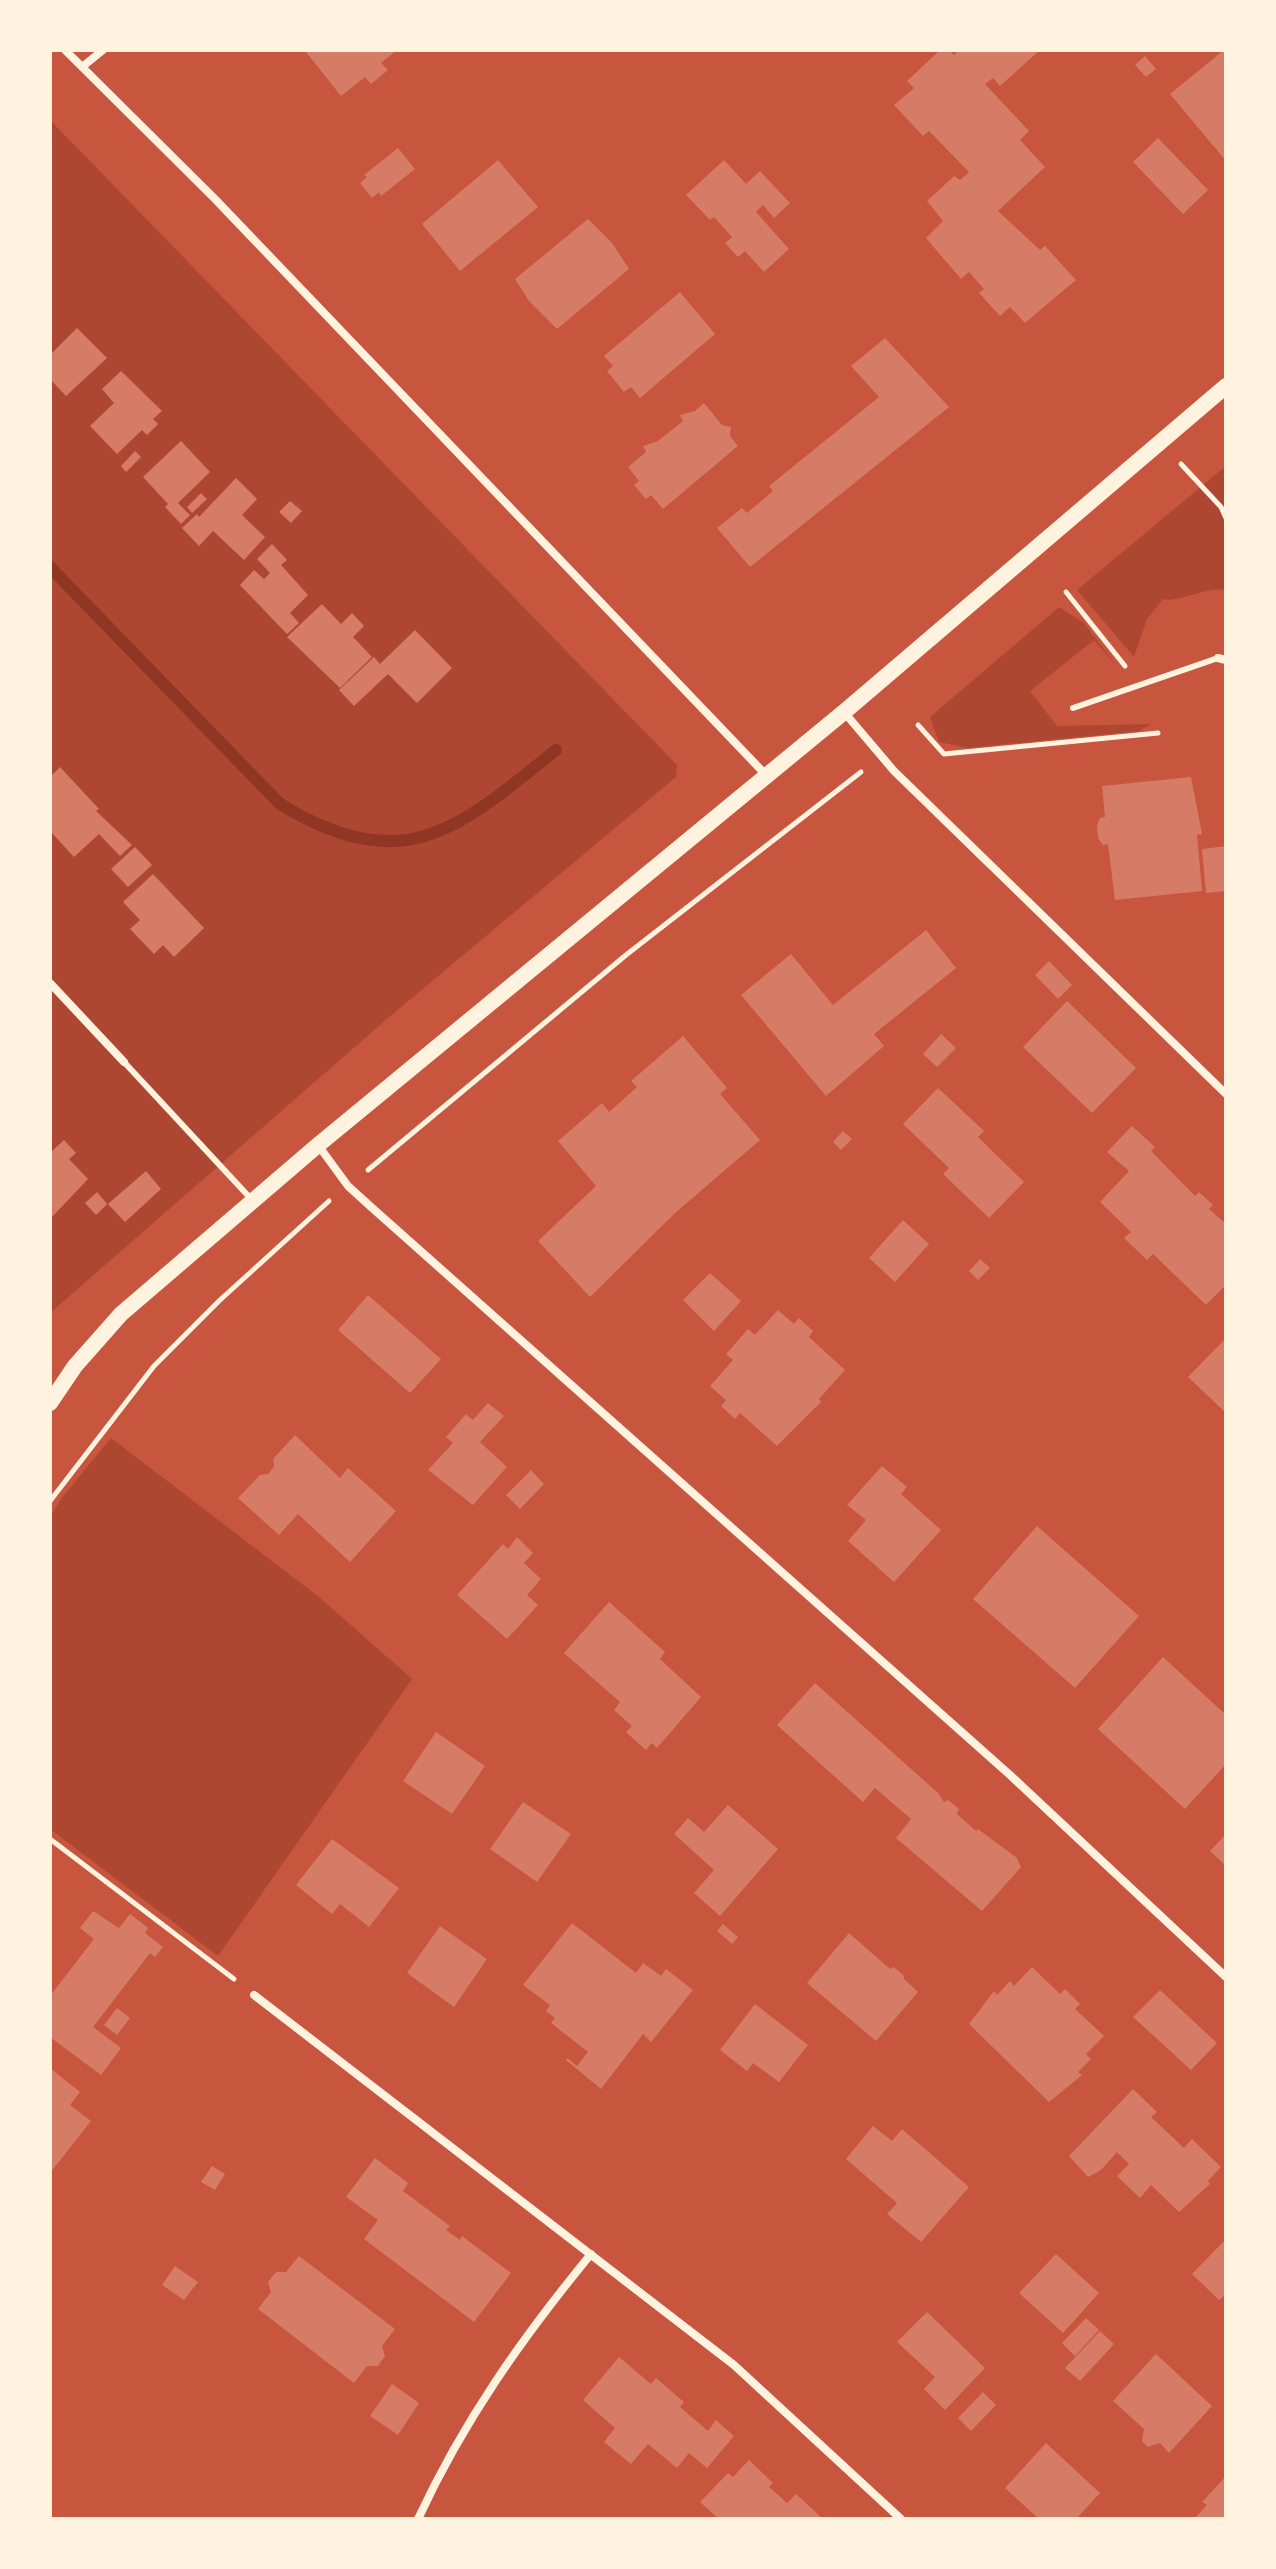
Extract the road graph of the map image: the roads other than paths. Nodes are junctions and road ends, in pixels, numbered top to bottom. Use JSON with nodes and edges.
{"nodes":[{"id":1,"x":65,"y":50,"type":"edge"},
{"id":2,"x":103,"y":50,"type":"edge"},
{"id":3,"x":82,"y":67,"type":"junction"},
{"id":4,"x":1226,"y":386,"type":"edge"},
{"id":5,"x":1222,"y":659,"type":"edge"},
{"id":6,"x":1073,"y":708,"type":"dead end"},
{"id":7,"x":844,"y":712,"type":"junction"},
{"id":8,"x":766,"y":775,"type":"junction"},
{"id":9,"x":50,"y":983,"type":"edge"},
{"id":10,"x":124,"y":1062,"type":"joint"},
{"id":11,"x":1226,"y":1094,"type":"edge"},
{"id":12,"x":318,"y":1145,"type":"junction"},
{"id":13,"x":253,"y":1201,"type":"junction"},
{"id":14,"x":50,"y":1403,"type":"edge"},
{"id":15,"x":1226,"y":1977,"type":"edge"},
{"id":16,"x":254,"y":1995,"type":"dead end"},
{"id":17,"x":591,"y":2254,"type":"junction"},
{"id":18,"x":418,"y":2519,"type":"edge"},
{"id":19,"x":901,"y":2519,"type":"edge"}],
"edges":[{"from":1,"to":3,"type":"street"},
{"from":2,"to":3,"type":"street"},
{"from":3,"to":8,"type":"street"},
{"from":4,"to":7,"type":"main road"},
{"from":5,"to":6,"type":"lane"},
{"from":7,"to":8,"type":"main road"},
{"from":7,"to":11,"type":"street"},
{"from":8,"to":12,"type":"main road"},
{"from":9,"to":10,"type":"street"},
{"from":10,"to":13,"type":"lane"},
{"from":12,"to":13,"type":"main road"},
{"from":12,"to":15,"type":"street"},
{"from":13,"to":14,"type":"main road"},
{"from":16,"to":17,"type":"street"},
{"from":17,"to":18,"type":"street"},
{"from":17,"to":19,"type":"street"}]}
